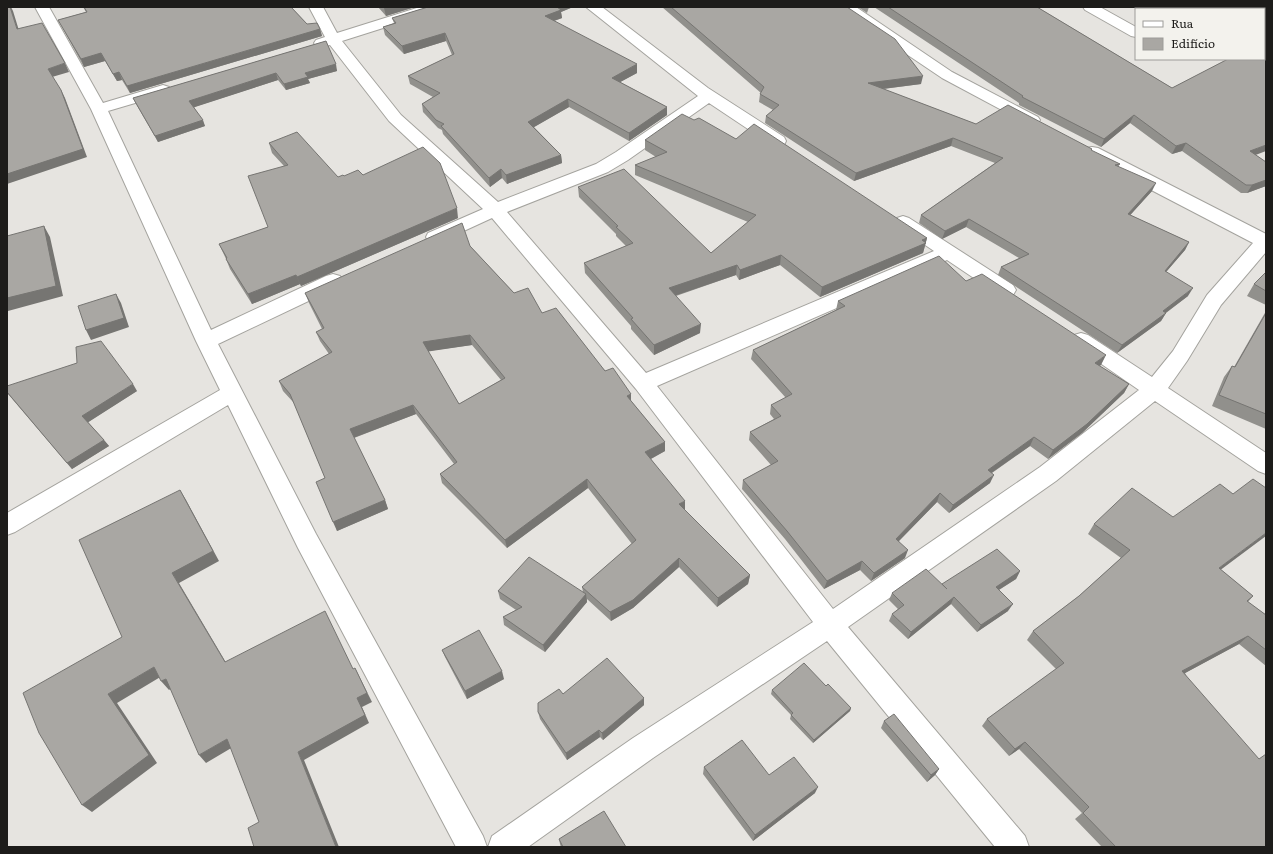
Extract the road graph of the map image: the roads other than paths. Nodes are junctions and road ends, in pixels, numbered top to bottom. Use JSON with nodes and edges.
{"nodes":[{"id":1,"x":42,"y":7,"type":"edge"},
{"id":2,"x":316,"y":7,"type":"edge"},
{"id":3,"x":435,"y":7,"type":"edge"},
{"id":4,"x":593,"y":7,"type":"edge"},
{"id":5,"x":846,"y":7,"type":"edge"},
{"id":6,"x":1090,"y":7,"type":"edge"},
{"id":7,"x":1135,"y":32,"type":"edge"},
{"id":8,"x":333,"y":40,"type":"junction"},
{"id":9,"x":311,"y":46,"type":"edge"},
{"id":10,"x":175,"y":87,"type":"edge"},
{"id":11,"x":708,"y":96,"type":"junction"},
{"id":12,"x":99,"y":109,"type":"junction"},
{"id":13,"x":1046,"y":128,"type":"edge"},
{"id":14,"x":1082,"y":146,"type":"edge"},
{"id":15,"x":795,"y":152,"type":"edge"},
{"id":16,"x":495,"y":210,"type":"junction"},
{"id":17,"x":888,"y":213,"type":"edge"},
{"id":18,"x":1266,"y":241,"type":"edge"},
{"id":19,"x":421,"y":243,"type":"edge"},
{"id":20,"x":948,"y":252,"type":"junction"},
{"id":21,"x":351,"y":274,"type":"edge"},
{"id":22,"x":1019,"y":299,"type":"edge"},
{"id":23,"x":1065,"y":329,"type":"edge"},
{"id":24,"x":206,"y":340,"type":"junction"},
{"id":25,"x":643,"y":382,"type":"junction"},
{"id":26,"x":1156,"y":389,"type":"junction"},
{"id":27,"x":233,"y":392,"type":"junction"},
{"id":28,"x":1266,"y":465,"type":"edge"},
{"id":29,"x":7,"y":525,"type":"edge"},
{"id":30,"x":830,"y":625,"type":"junction"},
{"id":31,"x":472,"y":847,"type":"edge"},
{"id":32,"x":503,"y":847,"type":"edge"},
{"id":33,"x":1014,"y":847,"type":"edge"}],
"edges":[{"from":1,"to":12,"type":"street"},
{"from":2,"to":8,"type":"street"},
{"from":3,"to":8,"type":"street"},
{"from":4,"to":11,"type":"street"},
{"from":5,"to":13,"type":"street"},
{"from":6,"to":7,"type":"street"},
{"from":8,"to":9,"type":"street"},
{"from":8,"to":16,"type":"street"},
{"from":10,"to":12,"type":"street"},
{"from":11,"to":15,"type":"street"},
{"from":11,"to":16,"type":"street"},
{"from":12,"to":24,"type":"street"},
{"from":14,"to":18,"type":"street"},
{"from":16,"to":19,"type":"street"},
{"from":16,"to":25,"type":"street"},
{"from":17,"to":20,"type":"street"},
{"from":18,"to":26,"type":"street"},
{"from":20,"to":22,"type":"street"},
{"from":20,"to":25,"type":"street"},
{"from":21,"to":24,"type":"street"},
{"from":23,"to":26,"type":"street"},
{"from":24,"to":27,"type":"street"},
{"from":25,"to":30,"type":"street"},
{"from":26,"to":28,"type":"street"},
{"from":26,"to":30,"type":"street"},
{"from":27,"to":29,"type":"street"},
{"from":27,"to":31,"type":"street"},
{"from":30,"to":32,"type":"street"},
{"from":30,"to":33,"type":"street"}]}
